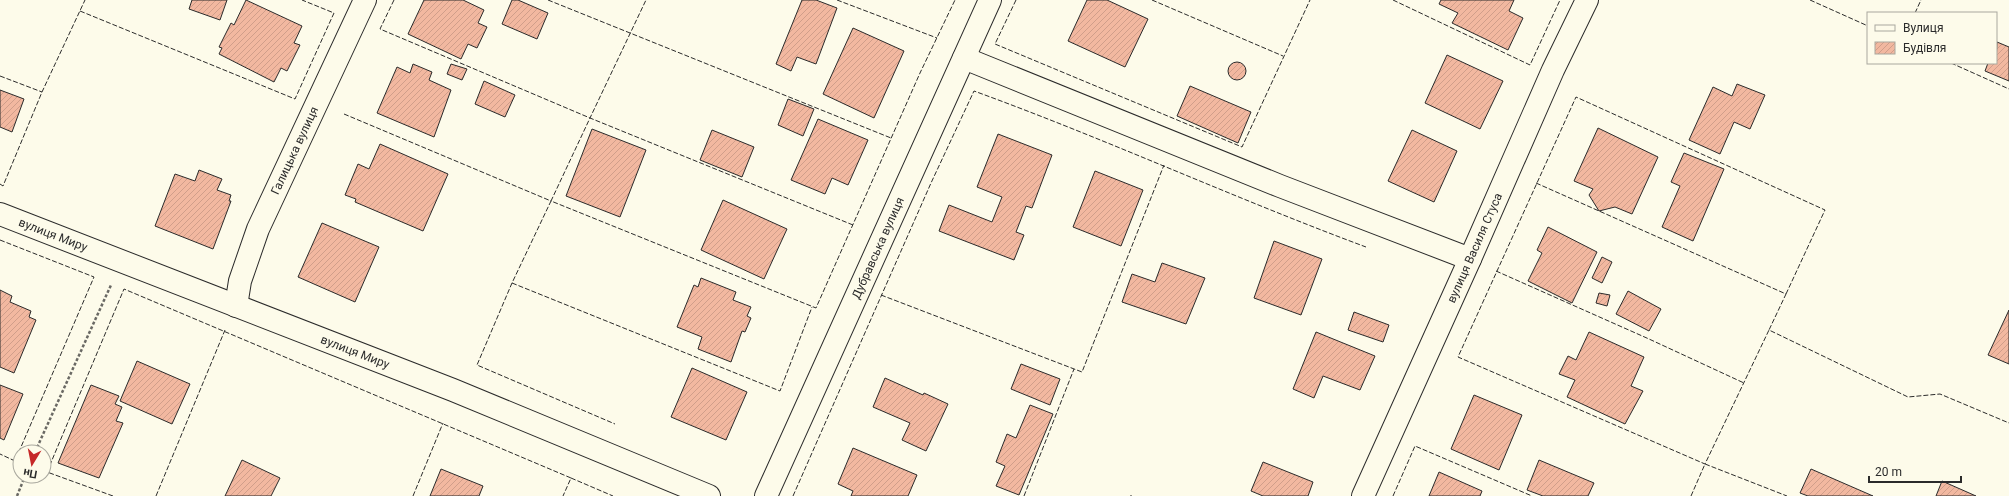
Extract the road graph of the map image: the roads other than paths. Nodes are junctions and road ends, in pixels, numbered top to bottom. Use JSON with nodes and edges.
{"nodes":[{"id":1,"x":365,"y":0,"type":"edge"},
{"id":2,"x":990,"y":0,"type":"edge"},
{"id":3,"x":1587,"y":0,"type":"edge"},
{"id":4,"x":964,"y":58,"type":"junction"},
{"id":5,"x":0,"y":214,"type":"edge"},
{"id":6,"x":1470,"y":260,"type":"junction"},
{"id":7,"x":236,"y":306,"type":"junction"},
{"id":8,"x":708,"y":496,"type":"edge"},
{"id":9,"x":766,"y":496,"type":"edge"},
{"id":10,"x":1363,"y":496,"type":"edge"}],
"edges":[{"from":1,"to":7,"type":"street","name":"Галицька вулиця"},
{"from":2,"to":4,"type":"street","name":"Дубравська вулиця"},
{"from":3,"to":6,"type":"street","name":"вулиця Василя Стуса"},
{"from":4,"to":6,"type":"street"},
{"from":4,"to":9,"type":"street","name":"Дубравська вулиця"},
{"from":5,"to":7,"type":"street","name":"вулиця Миру"},
{"from":6,"to":10,"type":"street","name":"вулиця Василя Стуса"},
{"from":7,"to":8,"type":"street","name":"вулиця Миру"}]}
